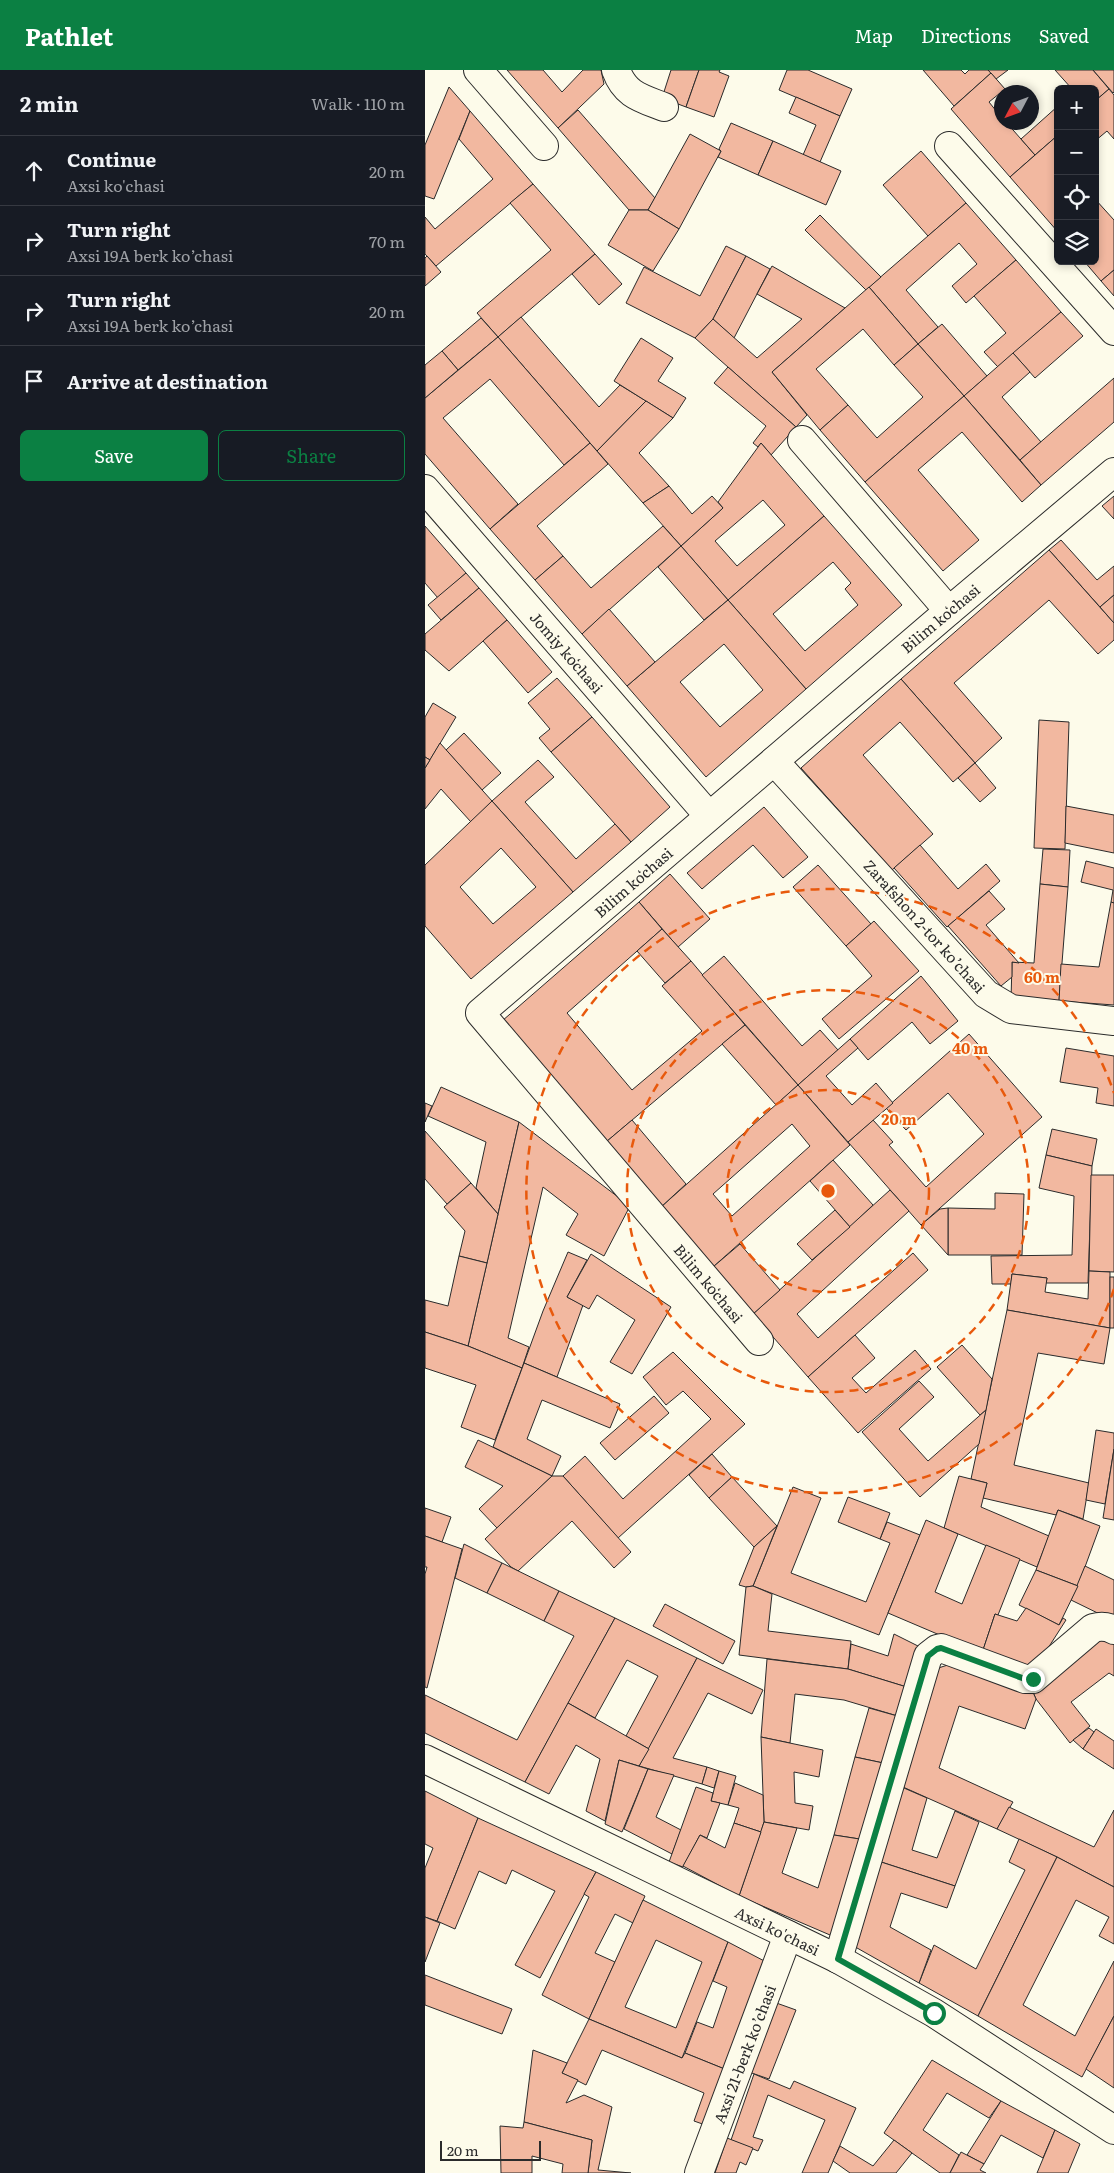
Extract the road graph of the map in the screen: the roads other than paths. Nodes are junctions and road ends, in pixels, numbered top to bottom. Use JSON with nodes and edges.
{"nodes":[{"id":1,"x":479,"y":70,"type":"edge"},
{"id":2,"x":616,"y":70,"type":"edge"},
{"id":3,"x":664,"y":107,"type":"dead end"},
{"id":4,"x":544,"y":146,"type":"dead end"},
{"id":5,"x":949,"y":146,"type":"dead end"},
{"id":6,"x":1114,"y":331,"type":"edge"},
{"id":7,"x":801,"y":440,"type":"dead end"},
{"id":8,"x":1114,"y":472,"type":"edge"},
{"id":9,"x":425,"y":489,"type":"edge"},
{"id":10,"x":949,"y":611,"type":"junction"},
{"id":11,"x":774,"y":760,"type":"junction"},
{"id":12,"x":709,"y":816,"type":"junction"},
{"id":13,"x":1114,"y":1021,"type":"edge"},
{"id":14,"x":759,"y":1341,"type":"dead end"},
{"id":15,"x":1114,"y":1630,"type":"edge"},
{"id":16,"x":425,"y":1759,"type":"edge"},
{"id":17,"x":788,"y":1935,"type":"junction"},
{"id":18,"x":838,"y":1959,"type":"junction"},
{"id":19,"x":1114,"y":2130,"type":"edge"},
{"id":20,"x":699,"y":2173,"type":"edge"}],
"edges":[{"from":1,"to":4,"type":"street"},
{"from":2,"to":3,"type":"street"},
{"from":5,"to":6,"type":"street"},
{"from":7,"to":10,"type":"street"},
{"from":8,"to":10,"type":"street","name":"Bilim koʻchasi"},
{"from":9,"to":12,"type":"street","name":"Jomiy koʻchasi"},
{"from":10,"to":11,"type":"street","name":"Bilim koʻchasi"},
{"from":11,"to":12,"type":"street","name":"Bilim koʻchasi"},
{"from":11,"to":13,"type":"street","name":"Zarafshon 2-tor koʼchasi"},
{"from":12,"to":14,"type":"street","name":"Bilim koʻchasi"},
{"from":15,"to":18,"type":"street"},
{"from":16,"to":17,"type":"street","name":"Axsi ko'chasi"},
{"from":17,"to":18,"type":"street","name":"Axsi ko'chasi"},
{"from":17,"to":20,"type":"street","name":"Аxsi 21-berk koʼchasi"},
{"from":18,"to":19,"type":"street","name":"Axsi ko'chasi"}]}
